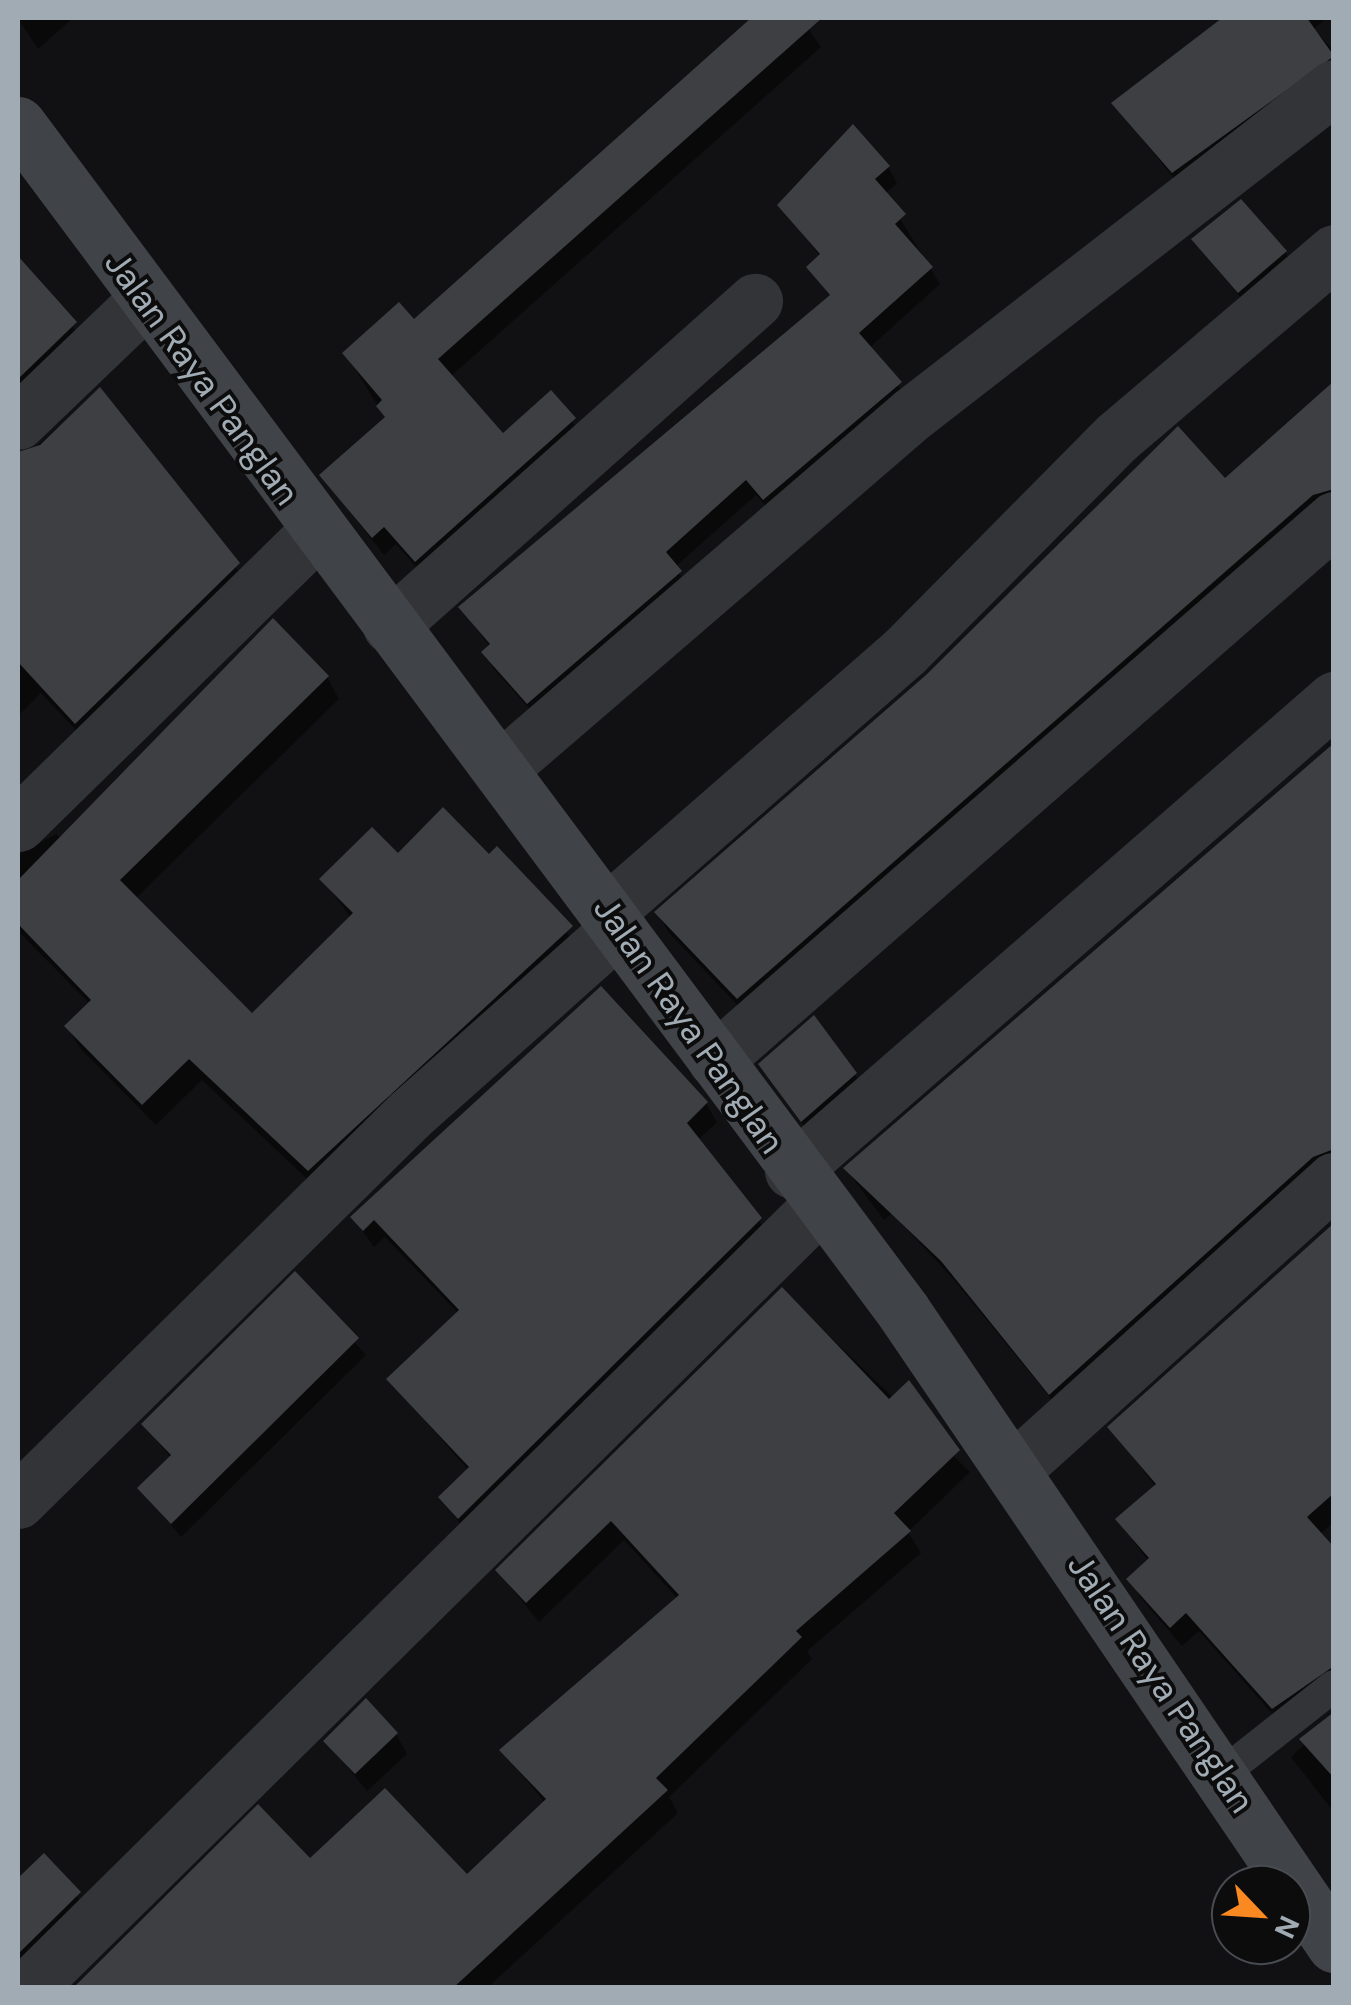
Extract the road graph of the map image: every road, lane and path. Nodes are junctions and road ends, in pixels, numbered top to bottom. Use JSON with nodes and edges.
{"nodes":[{"id":1,"x":1334,"y":87,"type":"edge"},
{"id":2,"x":18,"y":124,"type":"edge"},
{"id":3,"x":1334,"y":252,"type":"edge"},
{"id":4,"x":144,"y":301,"type":"junction"},
{"id":5,"x":756,"y":301,"type":"dead end"},
{"id":6,"x":18,"y":422,"type":"edge"},
{"id":7,"x":1334,"y":519,"type":"edge"},
{"id":8,"x":314,"y":533,"type":"junction"},
{"id":9,"x":390,"y":626,"type":"junction"},
{"id":10,"x":1334,"y":698,"type":"edge"},
{"id":11,"x":501,"y":768,"type":"junction"},
{"id":12,"x":18,"y":824,"type":"edge"},
{"id":13,"x":614,"y":919,"type":"junction"},
{"id":14,"x":715,"y":1060,"type":"junction"},
{"id":15,"x":1334,"y":1180,"type":"edge"},
{"id":16,"x":806,"y":1188,"type":"junction"},
{"id":17,"x":1014,"y":1468,"type":"junction"},
{"id":18,"x":18,"y":1500,"type":"edge"},
{"id":19,"x":1334,"y":1686,"type":"edge"},
{"id":20,"x":1222,"y":1774,"type":"junction"},
{"id":21,"x":1334,"y":1945,"type":"edge"},
{"id":22,"x":28,"y":1988,"type":"edge"}],
"edges":[{"from":1,"to":11,"type":"street"},
{"from":2,"to":4,"type":"street","name":"Jalan Raya Panglan"},
{"from":3,"to":13,"type":"street"},
{"from":4,"to":6,"type":"street"},
{"from":4,"to":8,"type":"street","name":"Jalan Raya Panglan"},
{"from":5,"to":9,"type":"street"},
{"from":7,"to":14,"type":"street"},
{"from":8,"to":9,"type":"street","name":"Jalan Raya Panglan"},
{"from":8,"to":12,"type":"street"},
{"from":9,"to":11,"type":"street","name":"Jalan Raya Panglan"},
{"from":10,"to":16,"type":"street"},
{"from":11,"to":13,"type":"street","name":"Jalan Raya Panglan"},
{"from":13,"to":14,"type":"street","name":"Jalan Raya Panglan"},
{"from":13,"to":18,"type":"street"},
{"from":14,"to":16,"type":"street","name":"Jalan Raya Panglan"},
{"from":15,"to":17,"type":"street"},
{"from":16,"to":17,"type":"street","name":"Jalan Raya Panglan"},
{"from":16,"to":22,"type":"street"},
{"from":17,"to":20,"type":"street","name":"Jalan Raya Panglan"},
{"from":19,"to":20,"type":"lane"},
{"from":20,"to":21,"type":"street","name":"Jalan Raya Panglan"}]}
